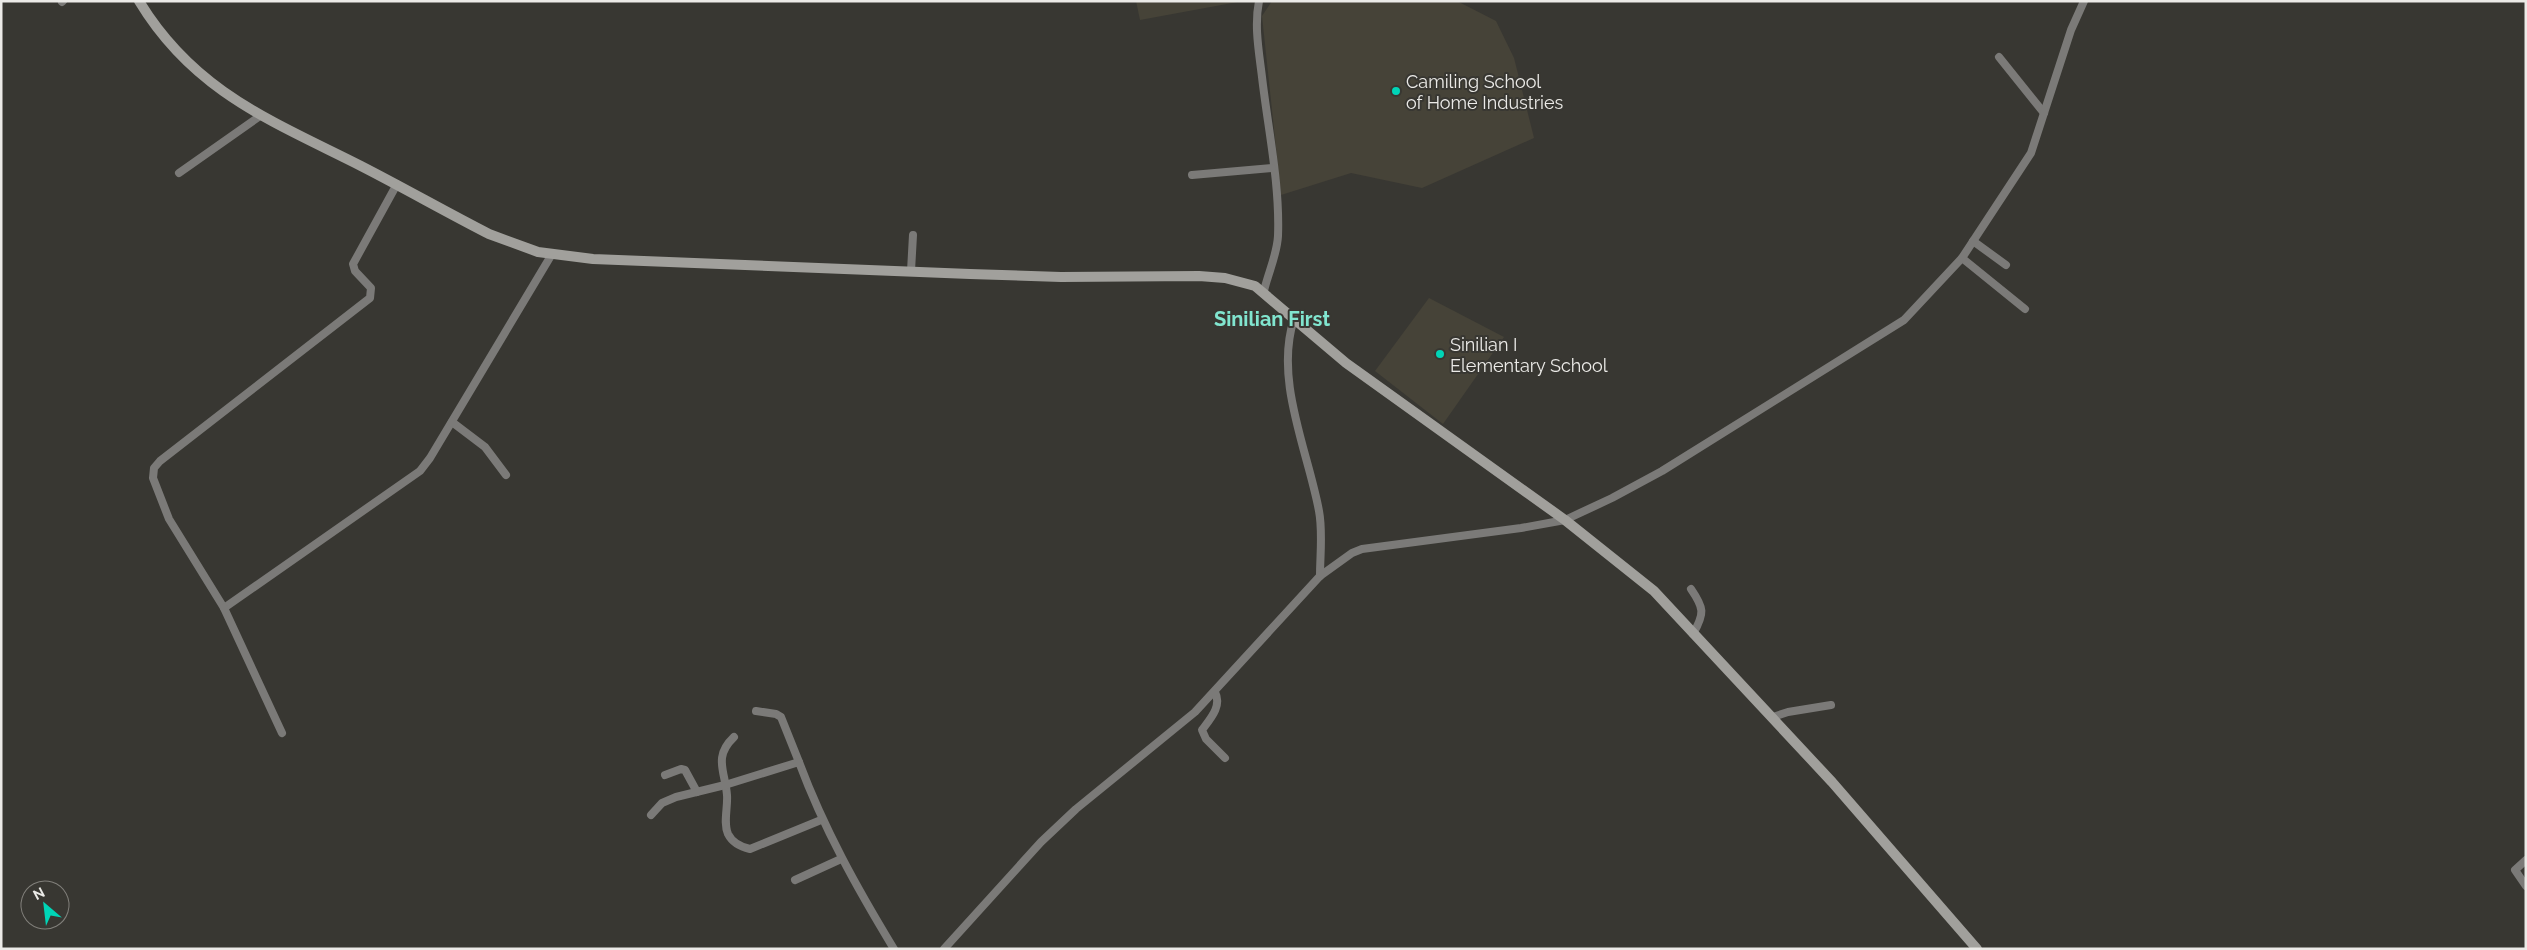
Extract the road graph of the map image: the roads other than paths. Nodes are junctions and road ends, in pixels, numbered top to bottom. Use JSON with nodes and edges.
{"nodes":[{"id":1,"x":139,"y":1,"type":"edge"},
{"id":2,"x":1259,"y":1,"type":"edge"},
{"id":3,"x":2084,"y":1,"type":"edge"},
{"id":4,"x":1999,"y":57,"type":"dead end"},
{"id":5,"x":2044,"y":113,"type":"junction"},
{"id":6,"x":260,"y":116,"type":"junction"},
{"id":7,"x":1272,"y":168,"type":"junction"},
{"id":8,"x":179,"y":173,"type":"dead end"},
{"id":9,"x":1192,"y":176,"type":"dead end"},
{"id":10,"x":397,"y":184,"type":"junction"},
{"id":11,"x":913,"y":235,"type":"dead end"},
{"id":12,"x":1973,"y":241,"type":"junction"},
{"id":13,"x":552,"y":254,"type":"junction"},
{"id":14,"x":1962,"y":258,"type":"junction"},
{"id":15,"x":2006,"y":265,"type":"dead end"},
{"id":16,"x":911,"y":271,"type":"junction"},
{"id":17,"x":1264,"y":291,"type":"junction"},
{"id":18,"x":2025,"y":309,"type":"dead end"},
{"id":19,"x":1294,"y":319,"type":"junction"},
{"id":20,"x":452,"y":422,"type":"junction"},
{"id":21,"x":506,"y":475,"type":"dead end"},
{"id":22,"x":1565,"y":520,"type":"junction"},
{"id":23,"x":1320,"y":576,"type":"junction"},
{"id":24,"x":1691,"y":589,"type":"dead end"},
{"id":25,"x":224,"y":608,"type":"junction"},
{"id":26,"x":1693,"y":634,"type":"junction"},
{"id":27,"x":1215,"y":692,"type":"junction"},
{"id":28,"x":1831,"y":706,"type":"dead end"},
{"id":29,"x":756,"y":711,"type":"dead end"},
{"id":30,"x":1773,"y":717,"type":"junction"},
{"id":31,"x":282,"y":733,"type":"dead end"},
{"id":32,"x":734,"y":737,"type":"dead end"},
{"id":33,"x":1225,"y":758,"type":"dead end"},
{"id":34,"x":799,"y":762,"type":"junction"},
{"id":35,"x":665,"y":775,"type":"dead end"},
{"id":36,"x":725,"y":785,"type":"junction"},
{"id":37,"x":697,"y":792,"type":"junction"},
{"id":38,"x":651,"y":815,"type":"dead end"},
{"id":39,"x":822,"y":820,"type":"junction"},
{"id":40,"x":841,"y":859,"type":"junction"},
{"id":41,"x":2526,"y":860,"type":"edge"},
{"id":42,"x":795,"y":880,"type":"dead end"},
{"id":43,"x":2526,"y":886,"type":"edge"},
{"id":44,"x":894,"y":949,"type":"edge"},
{"id":45,"x":944,"y":949,"type":"edge"},
{"id":46,"x":1977,"y":949,"type":"edge"}],
"edges":[{"from":1,"to":6,"type":"street"},
{"from":2,"to":7,"type":"street"},
{"from":3,"to":5,"type":"street"},
{"from":4,"to":5,"type":"street"},
{"from":5,"to":12,"type":"street"},
{"from":6,"to":8,"type":"street"},
{"from":6,"to":10,"type":"street"},
{"from":7,"to":9,"type":"street"},
{"from":7,"to":17,"type":"street"},
{"from":10,"to":13,"type":"street"},
{"from":10,"to":25,"type":"street"},
{"from":11,"to":16,"type":"street"},
{"from":12,"to":14,"type":"street"},
{"from":12,"to":15,"type":"street"},
{"from":13,"to":16,"type":"street"},
{"from":13,"to":20,"type":"street"},
{"from":14,"to":18,"type":"street"},
{"from":14,"to":22,"type":"street"},
{"from":16,"to":17,"type":"street"},
{"from":17,"to":19,"type":"street"},
{"from":19,"to":22,"type":"street"},
{"from":19,"to":23,"type":"street"},
{"from":20,"to":21,"type":"street"},
{"from":20,"to":25,"type":"street"},
{"from":22,"to":23,"type":"street"},
{"from":22,"to":26,"type":"street"},
{"from":23,"to":27,"type":"street"},
{"from":24,"to":26,"type":"street"},
{"from":25,"to":31,"type":"street"},
{"from":26,"to":30,"type":"street"},
{"from":27,"to":33,"type":"street"},
{"from":27,"to":45,"type":"street"},
{"from":28,"to":30,"type":"street"},
{"from":29,"to":34,"type":"street"},
{"from":30,"to":46,"type":"street"},
{"from":32,"to":36,"type":"street"},
{"from":34,"to":36,"type":"street"},
{"from":34,"to":39,"type":"street"},
{"from":35,"to":37,"type":"street"},
{"from":36,"to":37,"type":"street"},
{"from":36,"to":39,"type":"street"},
{"from":37,"to":38,"type":"street"},
{"from":39,"to":40,"type":"street"},
{"from":40,"to":42,"type":"street"},
{"from":40,"to":44,"type":"street"},
{"from":41,"to":43,"type":"street"}]}
